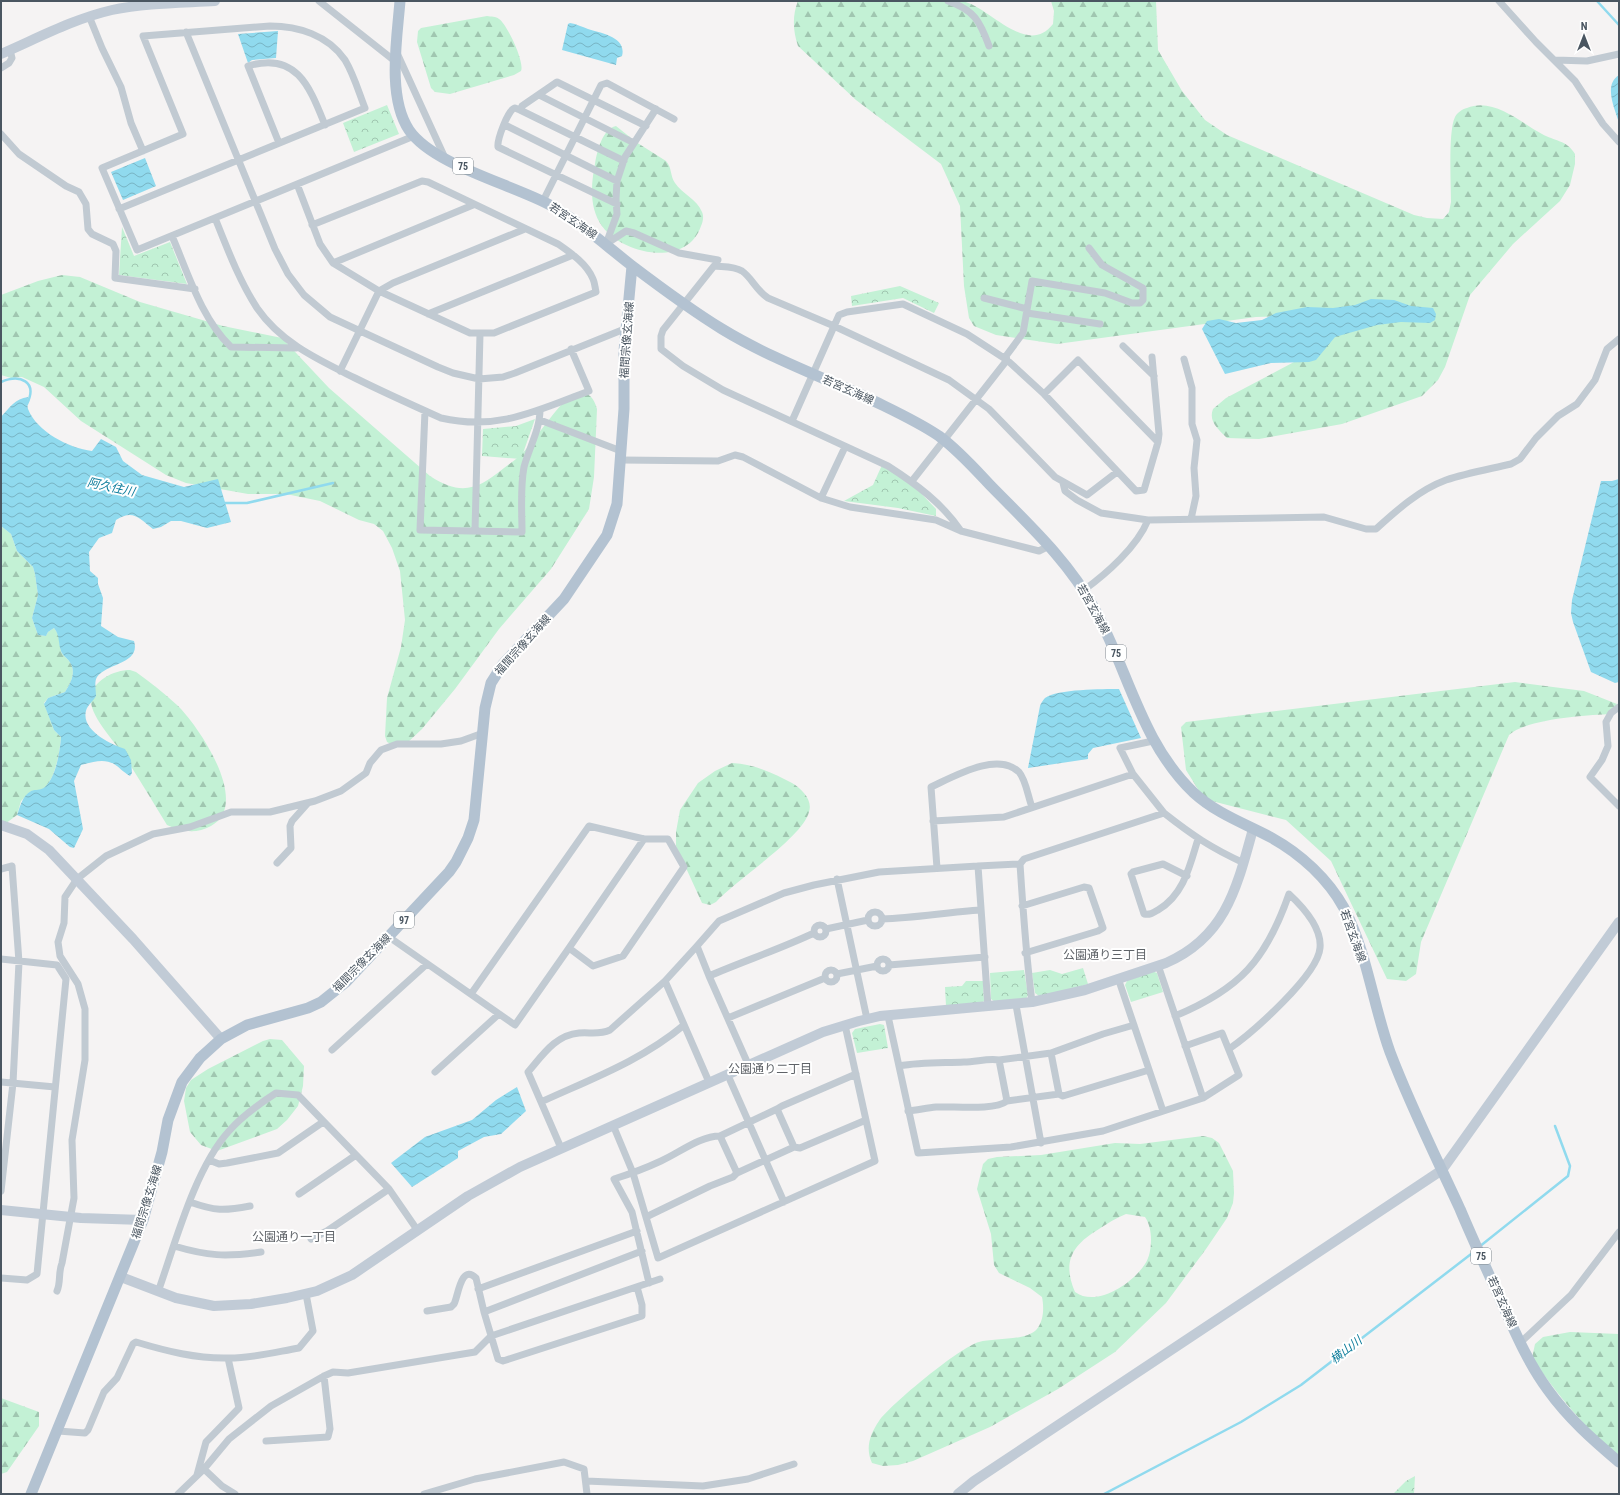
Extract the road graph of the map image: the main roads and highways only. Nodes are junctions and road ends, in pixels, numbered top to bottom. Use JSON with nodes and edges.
{"nodes":[{"id":1,"x":400,"y":1,"type":"edge"},
{"id":2,"x":632,"y":266,"type":"junction"},
{"id":3,"x":1619,"y":1462,"type":"edge"},
{"id":4,"x":31,"y":1494,"type":"edge"}],
"edges":[{"from":1,"to":2,"type":"main road","name":"若宮玄海線","number":"75"},
{"from":2,"to":3,"type":"main road","name":"若宮玄海線","number":"75"},
{"from":2,"to":4,"type":"main road","name":"福間宗像玄海線","number":"97"}]}
